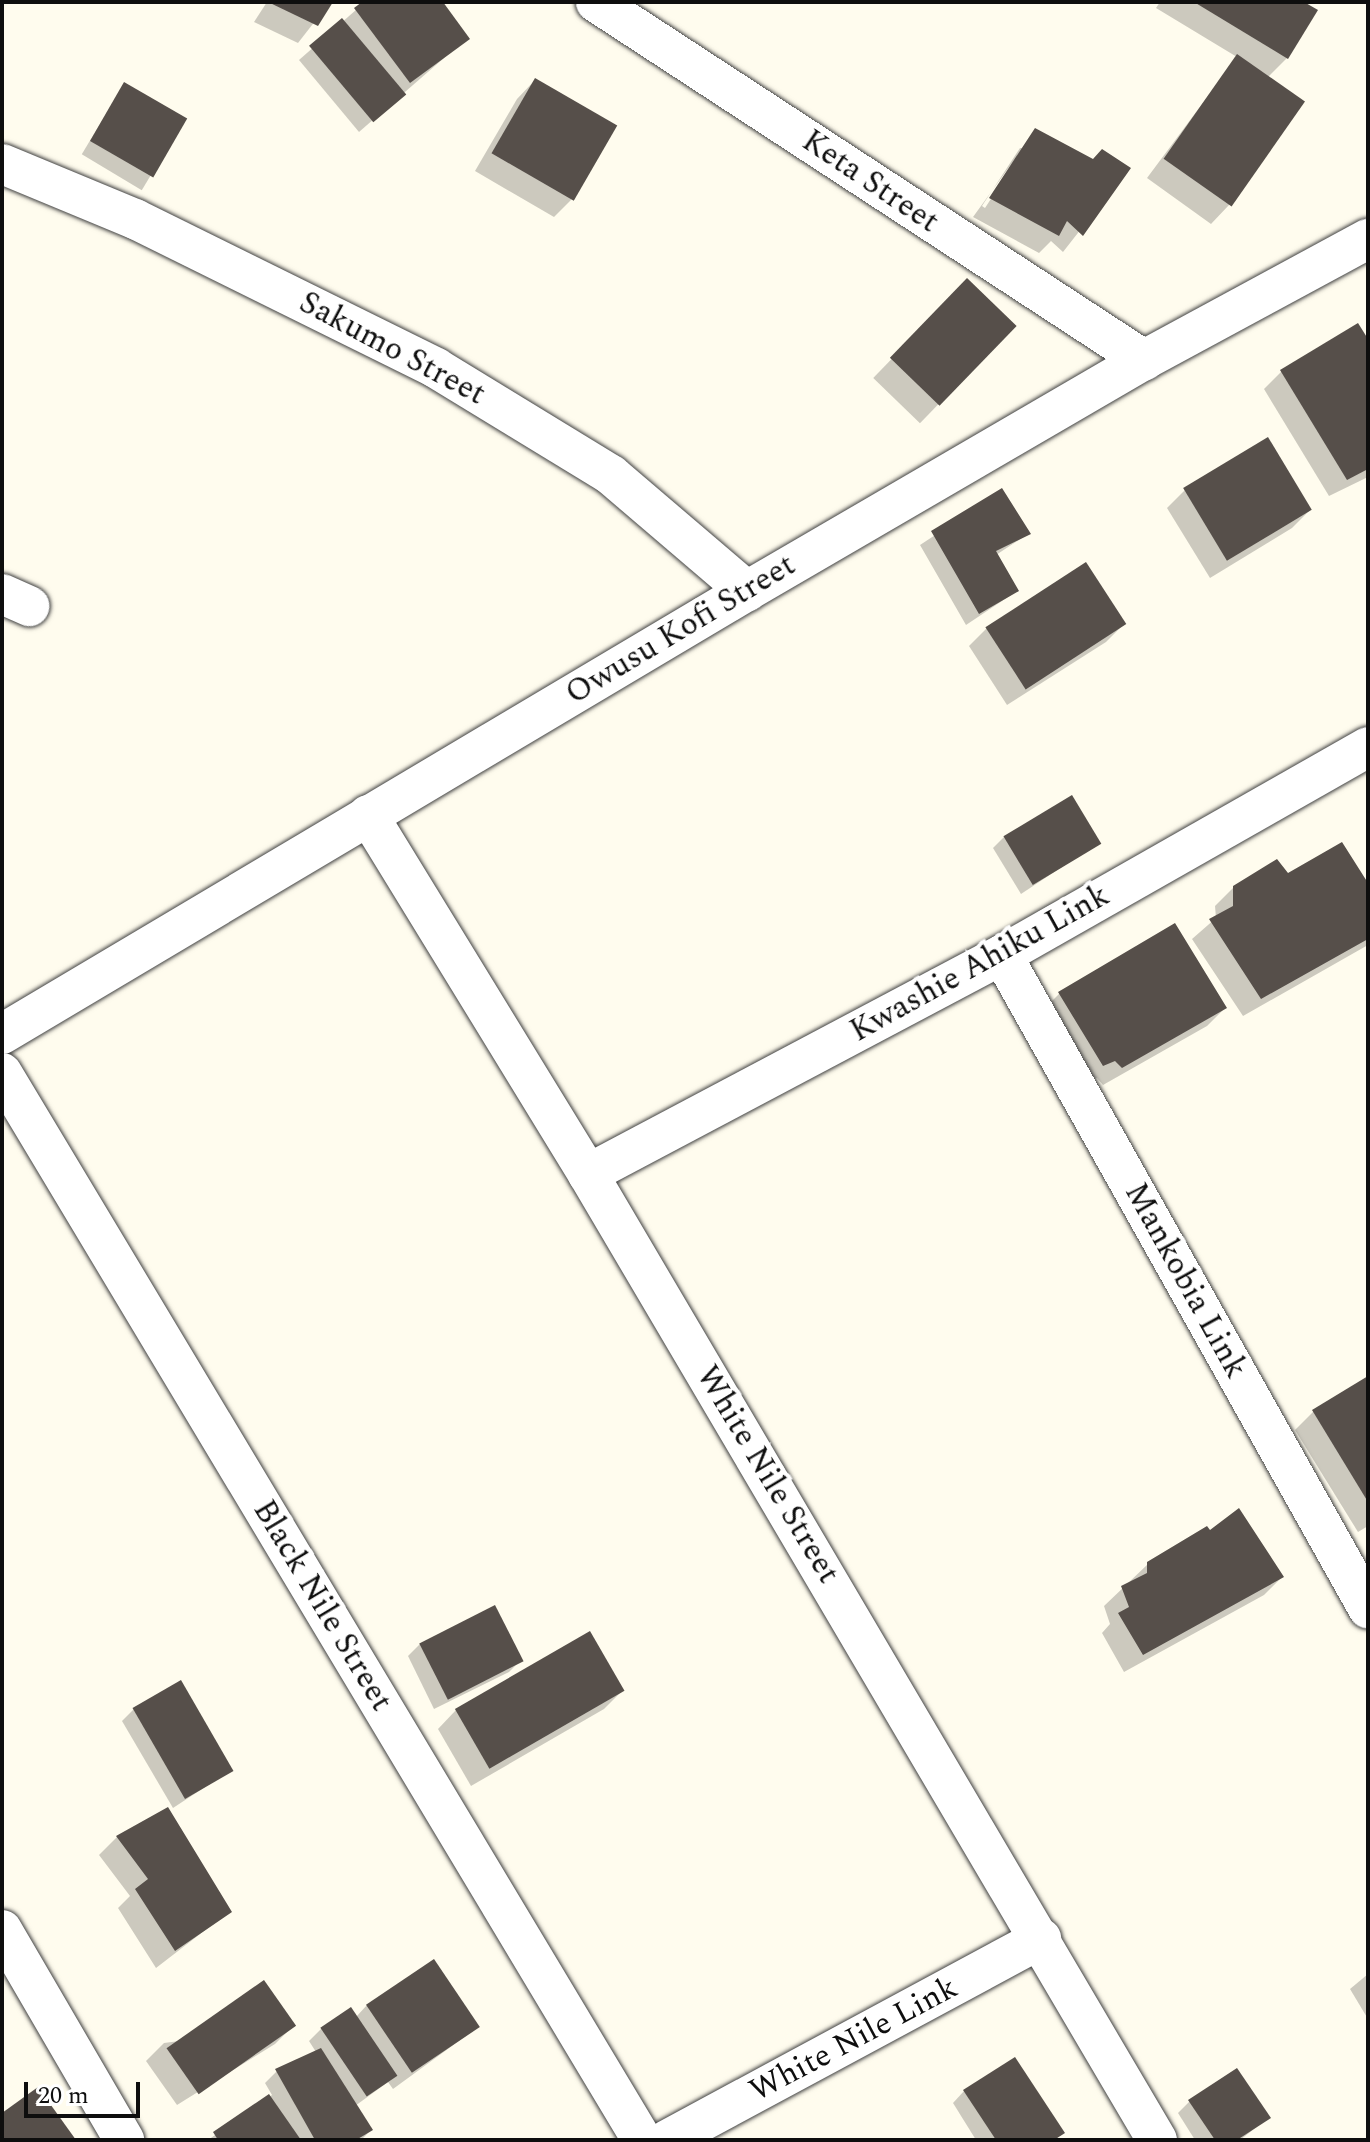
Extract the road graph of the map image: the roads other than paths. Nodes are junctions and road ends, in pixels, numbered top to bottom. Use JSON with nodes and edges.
{"nodes":[{"id":1,"x":596,"y":2,"type":"edge"},
{"id":2,"x":2,"y":164,"type":"edge"},
{"id":3,"x":1368,"y":239,"type":"edge"},
{"id":4,"x":1144,"y":360,"type":"junction"},
{"id":5,"x":747,"y":591,"type":"junction"},
{"id":6,"x":1368,"y":747,"type":"edge"},
{"id":7,"x":368,"y":815,"type":"junction"},
{"id":8,"x":1002,"y":955,"type":"junction"},
{"id":9,"x":2,"y":1034,"type":"edge"},
{"id":10,"x":2,"y":1073,"type":"edge"},
{"id":11,"x":588,"y":1174,"type":"junction"},
{"id":12,"x":1368,"y":1608,"type":"edge"},
{"id":13,"x":2,"y":1930,"type":"edge"},
{"id":14,"x":1041,"y":1939,"type":"junction"},
{"id":15,"x":124,"y":2140,"type":"edge"},
{"id":16,"x":642,"y":2140,"type":"edge"},
{"id":17,"x":667,"y":2140,"type":"edge"},
{"id":18,"x":1157,"y":2140,"type":"edge"}],
"edges":[{"from":1,"to":4,"type":"street","name":"Keta Street"},
{"from":2,"to":5,"type":"street","name":"Sakumo Street"},
{"from":3,"to":4,"type":"street","name":"Owusu Kofi Street"},
{"from":4,"to":5,"type":"street","name":"Owusu Kofi Street"},
{"from":5,"to":7,"type":"street","name":"Owusu Kofi Street"},
{"from":6,"to":8,"type":"street","name":"Kwashie Ahiku Link"},
{"from":7,"to":9,"type":"street","name":"Owusu Kofi Street"},
{"from":7,"to":11,"type":"street","name":"White Nile Street"},
{"from":8,"to":11,"type":"street","name":"Kwashie Ahiku Link"},
{"from":8,"to":12,"type":"street","name":"Mankobia Link"},
{"from":10,"to":16,"type":"street","name":"Black Nile Street"},
{"from":11,"to":14,"type":"street","name":"White Nile Street"},
{"from":13,"to":15,"type":"street"},
{"from":14,"to":17,"type":"street","name":"White Nile Link"},
{"from":14,"to":18,"type":"street","name":"White Nile Street"}]}
